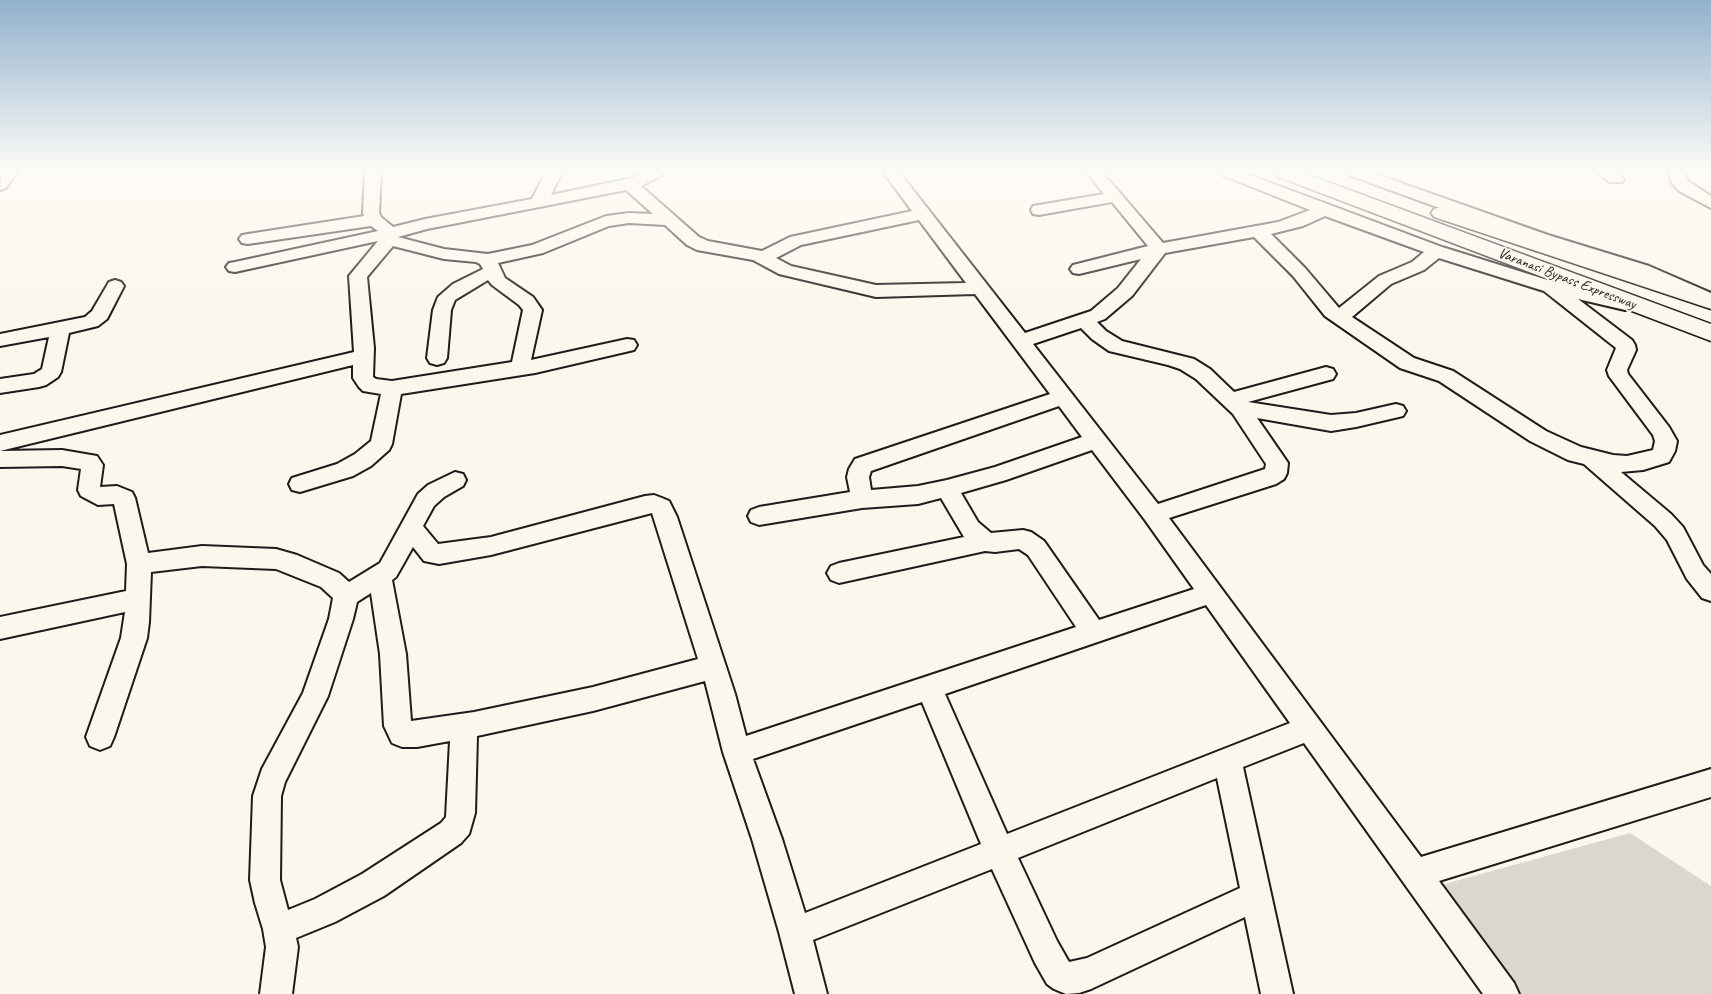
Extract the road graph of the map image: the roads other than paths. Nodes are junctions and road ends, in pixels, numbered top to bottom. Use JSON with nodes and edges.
{"nodes":[{"id":1,"x":454,"y":218,"type":"edge"},
{"id":2,"x":625,"y":218,"type":"edge"},
{"id":3,"x":636,"y":218,"type":"edge"},
{"id":4,"x":903,"y":218,"type":"edge"},
{"id":5,"x":927,"y":218,"type":"edge"},
{"id":6,"x":1133,"y":218,"type":"edge"},
{"id":7,"x":1306,"y":218,"type":"edge"},
{"id":8,"x":1347,"y":218,"type":"edge"},
{"id":9,"x":1406,"y":218,"type":"edge"},
{"id":10,"x":1459,"y":218,"type":"edge"},
{"id":11,"x":1485,"y":218,"type":"edge"},
{"id":12,"x":374,"y":220,"type":"joint"},
{"id":13,"x":669,"y":220,"type":"joint"},
{"id":14,"x":1258,"y":231,"type":"junction"},
{"id":15,"x":389,"y":237,"type":"junction"},
{"id":16,"x":248,"y":239,"type":"dead end"},
{"id":17,"x":1159,"y":249,"type":"junction"},
{"id":18,"x":1436,"y":251,"type":"junction"},
{"id":19,"x":763,"y":258,"type":"junction"},
{"id":20,"x":490,"y":266,"type":"junction"},
{"id":21,"x":235,"y":267,"type":"dead end"},
{"id":22,"x":1079,"y":269,"type":"dead end"},
{"id":23,"x":115,"y":286,"type":"dead end"},
{"id":24,"x":1550,"y":287,"type":"junction"},
{"id":25,"x":981,"y":288,"type":"junction"},
{"id":26,"x":1711,"y":301,"type":"edge"},
{"id":27,"x":1643,"y":308,"type":"junction"},
{"id":28,"x":1340,"y":317,"type":"junction"},
{"id":29,"x":1085,"y":321,"type":"junction"},
{"id":30,"x":60,"y":329,"type":"junction"},
{"id":31,"x":1711,"y":334,"type":"edge"},
{"id":32,"x":0,"y":340,"type":"edge"},
{"id":33,"x":1022,"y":341,"type":"junction"},
{"id":34,"x":627,"y":345,"type":"dead end"},
{"id":35,"x":364,"y":356,"type":"junction"},
{"id":36,"x":437,"y":358,"type":"dead end"},
{"id":37,"x":526,"y":367,"type":"junction"},
{"id":38,"x":1326,"y":374,"type":"dead end"},
{"id":39,"x":0,"y":386,"type":"edge"},
{"id":40,"x":392,"y":388,"type":"junction"},
{"id":41,"x":1064,"y":396,"type":"junction"},
{"id":42,"x":1235,"y":404,"type":"junction"},
{"id":43,"x":1396,"y":411,"type":"dead end"},
{"id":44,"x":1097,"y":440,"type":"junction"},
{"id":45,"x":0,"y":443,"type":"edge"},
{"id":46,"x":0,"y":459,"type":"edge"},
{"id":47,"x":1592,"y":459,"type":"junction"},
{"id":48,"x":455,"y":480,"type":"dead end"},
{"id":49,"x":300,"y":484,"type":"dead end"},
{"id":50,"x":948,"y":488,"type":"junction"},
{"id":51,"x":862,"y":499,"type":"junction"},
{"id":52,"x":1153,"y":514,"type":"junction"},
{"id":53,"x":759,"y":516,"type":"dead end"},
{"id":54,"x":411,"y":528,"type":"junction"},
{"id":55,"x":985,"y":542,"type":"junction"},
{"id":56,"x":139,"y":564,"type":"junction"},
{"id":57,"x":839,"y":573,"type":"dead end"},
{"id":58,"x":379,"y":577,"type":"junction"},
{"id":59,"x":1711,"y":591,"type":"edge"},
{"id":60,"x":1212,"y":593,"type":"junction"},
{"id":61,"x":346,"y":596,"type":"junction"},
{"id":62,"x":137,"y":599,"type":"junction"},
{"id":63,"x":0,"y":628,"type":"edge"},
{"id":64,"x":1094,"y":633,"type":"junction"},
{"id":65,"x":713,"y":667,"type":"junction"},
{"id":66,"x":929,"y":688,"type":"junction"},
{"id":67,"x":464,"y":726,"type":"junction"},
{"id":68,"x":1310,"y":728,"type":"junction"},
{"id":69,"x":100,"y":737,"type":"dead end"},
{"id":70,"x":736,"y":752,"type":"junction"},
{"id":71,"x":1228,"y":760,"type":"junction"},
{"id":72,"x":1711,"y":783,"type":"edge"},
{"id":73,"x":999,"y":852,"type":"junction"},
{"id":74,"x":1415,"y":874,"type":"junction"},
{"id":75,"x":1256,"y":896,"type":"junction"},
{"id":76,"x":279,"y":929,"type":"junction"},
{"id":77,"x":795,"y":932,"type":"junction"},
{"id":78,"x":276,"y":994,"type":"edge"},
{"id":79,"x":810,"y":994,"type":"edge"},
{"id":80,"x":1277,"y":994,"type":"edge"},
{"id":81,"x":1502,"y":994,"type":"edge"}],
"edges":[{"from":1,"to":15,"type":"street"},
{"from":2,"to":20,"type":"street"},
{"from":3,"to":13,"type":"street"},
{"from":4,"to":19,"type":"street"},
{"from":5,"to":25,"type":"street"},
{"from":6,"to":17,"type":"street"},
{"from":7,"to":14,"type":"street"},
{"from":8,"to":18,"type":"street"},
{"from":9,"to":27,"type":"highway","name":"Varanasi Bypass Expressway"},
{"from":10,"to":26,"type":"highway","name":"Varanasi Bypass Expressway"},
{"from":11,"to":26,"type":"street"},
{"from":12,"to":15,"type":"street"},
{"from":12,"to":16,"type":"street"},
{"from":13,"to":19,"type":"street"},
{"from":14,"to":17,"type":"street"},
{"from":14,"to":28,"type":"street"},
{"from":15,"to":20,"type":"street"},
{"from":15,"to":21,"type":"street"},
{"from":15,"to":35,"type":"street"},
{"from":17,"to":22,"type":"street"},
{"from":17,"to":29,"type":"street"},
{"from":18,"to":24,"type":"street"},
{"from":18,"to":28,"type":"street"},
{"from":19,"to":25,"type":"street"},
{"from":20,"to":36,"type":"street"},
{"from":20,"to":37,"type":"street"},
{"from":23,"to":30,"type":"street"},
{"from":24,"to":27,"type":"street"},
{"from":24,"to":47,"type":"street"},
{"from":25,"to":33,"type":"street"},
{"from":27,"to":31,"type":"highway","name":"Varanasi Bypass Expressway"},
{"from":28,"to":47,"type":"street"},
{"from":29,"to":33,"type":"street"},
{"from":29,"to":42,"type":"street"},
{"from":30,"to":32,"type":"street"},
{"from":30,"to":39,"type":"street"},
{"from":33,"to":41,"type":"street"},
{"from":34,"to":37,"type":"street"},
{"from":35,"to":40,"type":"street"},
{"from":35,"to":45,"type":"street"},
{"from":37,"to":40,"type":"street"},
{"from":38,"to":42,"type":"street"},
{"from":40,"to":49,"type":"street"},
{"from":41,"to":44,"type":"street"},
{"from":41,"to":51,"type":"street"},
{"from":42,"to":43,"type":"street"},
{"from":42,"to":52,"type":"street"},
{"from":44,"to":50,"type":"street"},
{"from":44,"to":52,"type":"street"},
{"from":46,"to":56,"type":"street"},
{"from":47,"to":59,"type":"street"},
{"from":48,"to":54,"type":"street"},
{"from":50,"to":51,"type":"street"},
{"from":50,"to":55,"type":"street"},
{"from":51,"to":53,"type":"street"},
{"from":52,"to":60,"type":"street"},
{"from":54,"to":58,"type":"street"},
{"from":54,"to":65,"type":"street"},
{"from":55,"to":57,"type":"street"},
{"from":55,"to":64,"type":"street"},
{"from":56,"to":61,"type":"street"},
{"from":56,"to":62,"type":"street"},
{"from":58,"to":61,"type":"street"},
{"from":58,"to":67,"type":"street"},
{"from":60,"to":64,"type":"street"},
{"from":60,"to":68,"type":"street"},
{"from":61,"to":76,"type":"street"},
{"from":62,"to":63,"type":"street"},
{"from":62,"to":69,"type":"street"},
{"from":64,"to":66,"type":"street"},
{"from":65,"to":67,"type":"street"},
{"from":65,"to":70,"type":"street"},
{"from":66,"to":70,"type":"street"},
{"from":66,"to":73,"type":"street"},
{"from":67,"to":76,"type":"street"},
{"from":68,"to":71,"type":"street"},
{"from":68,"to":74,"type":"street"},
{"from":70,"to":77,"type":"street"},
{"from":71,"to":73,"type":"street"},
{"from":71,"to":75,"type":"street"},
{"from":72,"to":74,"type":"street"},
{"from":73,"to":75,"type":"street"},
{"from":73,"to":77,"type":"street"},
{"from":74,"to":81,"type":"street"},
{"from":75,"to":80,"type":"street"},
{"from":76,"to":78,"type":"street"},
{"from":77,"to":79,"type":"street"}]}
